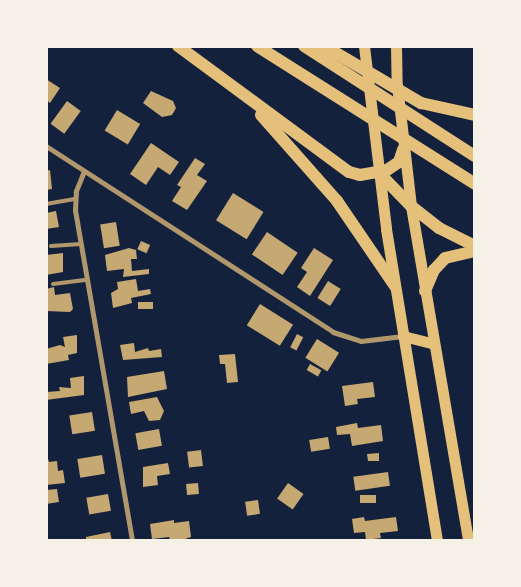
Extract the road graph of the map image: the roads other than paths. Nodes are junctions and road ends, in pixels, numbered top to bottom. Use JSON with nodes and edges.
{"nodes":[{"id":1,"x":178,"y":46,"type":"edge"},
{"id":2,"x":257,"y":46,"type":"edge"},
{"id":3,"x":304,"y":46,"type":"edge"},
{"id":4,"x":319,"y":46,"type":"edge"},
{"id":5,"x":364,"y":46,"type":"edge"},
{"id":6,"x":396,"y":46,"type":"edge"},
{"id":7,"x":246,"y":98,"type":"junction"},
{"id":8,"x":475,"y":115,"type":"edge"},
{"id":9,"x":46,"y":146,"type":"edge"},
{"id":10,"x":403,"y":150,"type":"junction"},
{"id":11,"x":475,"y":156,"type":"edge"},
{"id":12,"x":84,"y":171,"type":"junction"},
{"id":13,"x":379,"y":173,"type":"junction"},
{"id":14,"x":475,"y":184,"type":"edge"},
{"id":15,"x":75,"y":199,"type":"junction"},
{"id":16,"x":46,"y":204,"type":"edge"},
{"id":17,"x":411,"y":206,"type":"junction"},
{"id":18,"x":81,"y":244,"type":"junction"},
{"id":19,"x":51,"y":246,"type":"dead end"},
{"id":20,"x":475,"y":246,"type":"edge"},
{"id":21,"x":475,"y":250,"type":"edge"},
{"id":22,"x":87,"y":280,"type":"junction"},
{"id":23,"x":53,"y":284,"type":"dead end"},
{"id":24,"x":394,"y":286,"type":"junction"},
{"id":25,"x":425,"y":291,"type":"junction"},
{"id":26,"x":403,"y":336,"type":"junction"},
{"id":27,"x":434,"y":344,"type":"junction"},
{"id":28,"x":132,"y":541,"type":"edge"},
{"id":29,"x":437,"y":541,"type":"edge"},
{"id":30,"x":468,"y":541,"type":"edge"}],
"edges":[{"from":1,"to":7,"type":"highway"},
{"from":2,"to":14,"type":"highway"},
{"from":3,"to":11,"type":"highway"},
{"from":4,"to":8,"type":"highway"},
{"from":5,"to":13,"type":"main road"},
{"from":6,"to":10,"type":"main road"},
{"from":7,"to":13,"type":"highway"},
{"from":7,"to":24,"type":"highway"},
{"from":9,"to":12,"type":"street"},
{"from":10,"to":13,"type":"highway"},
{"from":10,"to":17,"type":"main road"},
{"from":12,"to":15,"type":"street"},
{"from":12,"to":26,"type":"street"},
{"from":13,"to":17,"type":"highway"},
{"from":13,"to":24,"type":"main road"},
{"from":15,"to":16,"type":"lane"},
{"from":15,"to":18,"type":"street"},
{"from":17,"to":20,"type":"highway"},
{"from":17,"to":25,"type":"main road"},
{"from":18,"to":19,"type":"lane"},
{"from":18,"to":22,"type":"street"},
{"from":21,"to":25,"type":"highway"},
{"from":22,"to":23,"type":"lane"},
{"from":22,"to":28,"type":"street"},
{"from":24,"to":26,"type":"main road"},
{"from":25,"to":27,"type":"main road"},
{"from":26,"to":27,"type":"main road"},
{"from":26,"to":29,"type":"main road"},
{"from":27,"to":30,"type":"main road"}]}
